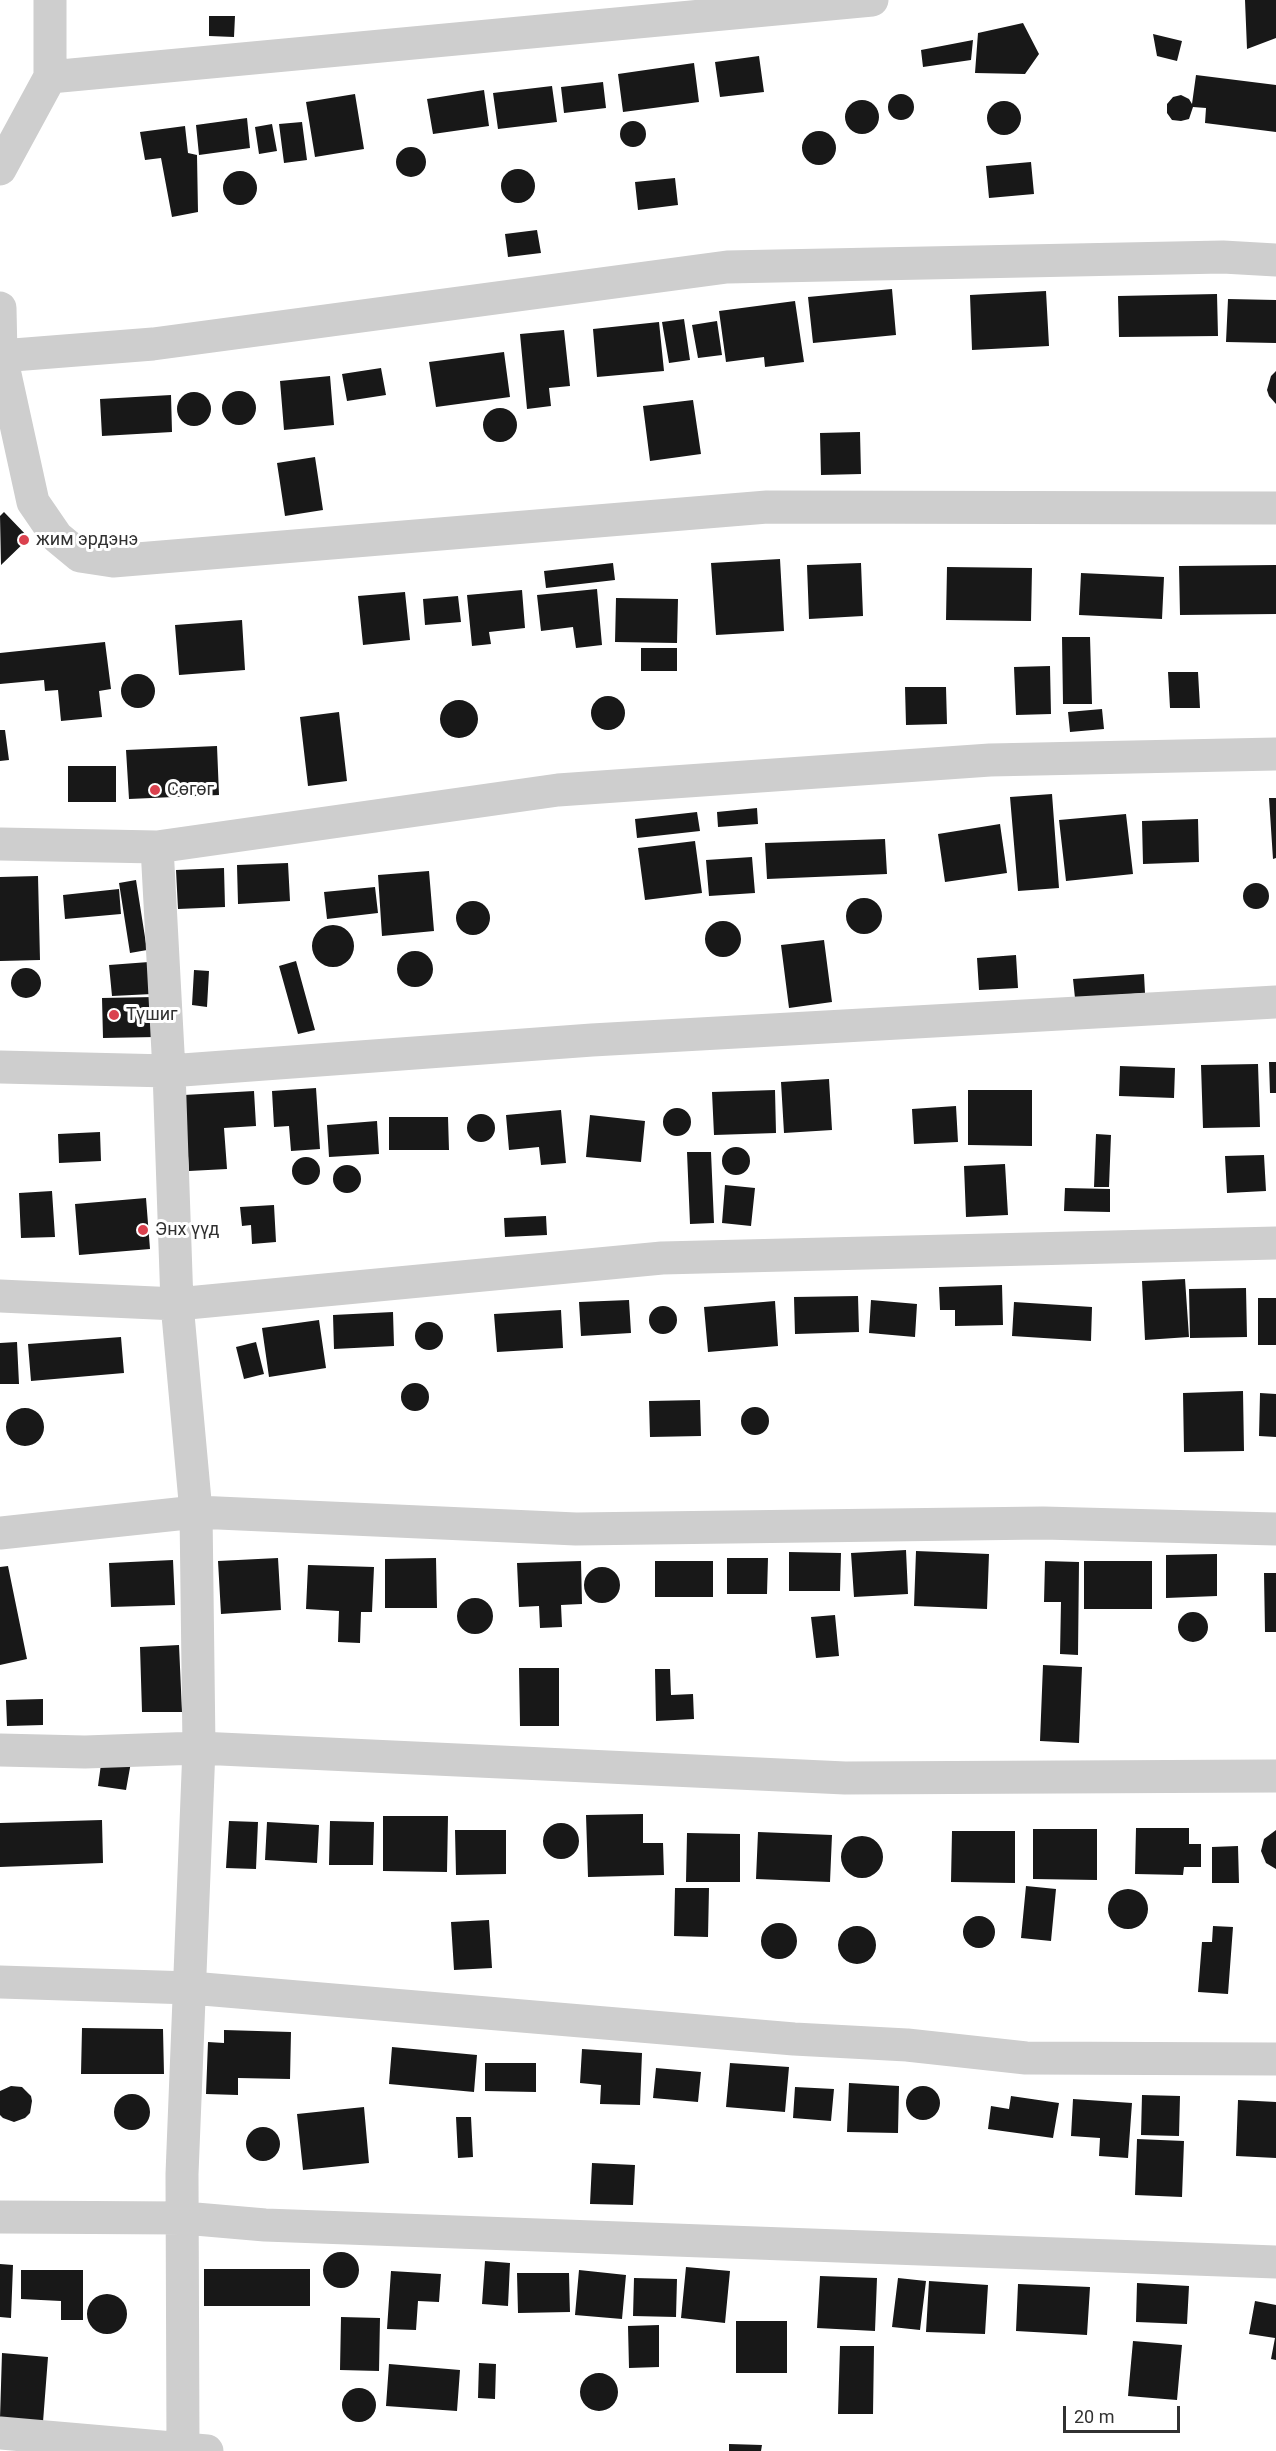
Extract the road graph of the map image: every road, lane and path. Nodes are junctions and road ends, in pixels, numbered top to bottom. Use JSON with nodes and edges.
{"nodes":[{"id":1,"x":50,"y":0,"type":"edge"},
{"id":2,"x":872,"y":0,"type":"edge"},
{"id":3,"x":50,"y":77,"type":"junction"},
{"id":4,"x":0,"y":169,"type":"edge"},
{"id":5,"x":1276,"y":260,"type":"edge"},
{"id":6,"x":0,"y":308,"type":"edge"},
{"id":7,"x":0,"y":356,"type":"edge"},
{"id":8,"x":1276,"y":508,"type":"edge"},
{"id":9,"x":1276,"y":754,"type":"edge"},
{"id":10,"x":0,"y":844,"type":"edge"},
{"id":11,"x":157,"y":847,"type":"junction"},
{"id":12,"x":1276,"y":1002,"type":"edge"},
{"id":13,"x":0,"y":1067,"type":"edge"},
{"id":14,"x":169,"y":1071,"type":"junction"},
{"id":15,"x":1276,"y":1244,"type":"edge"},
{"id":16,"x":0,"y":1296,"type":"edge"},
{"id":17,"x":177,"y":1304,"type":"junction"},
{"id":18,"x":196,"y":1512,"type":"junction"},
{"id":19,"x":1276,"y":1529,"type":"edge"},
{"id":20,"x":0,"y":1533,"type":"edge"},
{"id":21,"x":199,"y":1748,"type":"junction"},
{"id":22,"x":0,"y":1750,"type":"edge"},
{"id":23,"x":1276,"y":1776,"type":"edge"},
{"id":24,"x":0,"y":1982,"type":"edge"},
{"id":25,"x":191,"y":1988,"type":"junction"},
{"id":26,"x":1276,"y":2060,"type":"edge"},
{"id":27,"x":0,"y":2217,"type":"edge"},
{"id":28,"x":184,"y":2218,"type":"junction"},
{"id":29,"x":1276,"y":2262,"type":"edge"},
{"id":30,"x":0,"y":2433,"type":"edge"},
{"id":31,"x":195,"y":2450,"type":"edge"}],
"edges":[{"from":1,"to":3,"type":"street"},
{"from":2,"to":3,"type":"street"},
{"from":3,"to":4,"type":"street"},
{"from":5,"to":7,"type":"street"},
{"from":6,"to":7,"type":"street"},
{"from":7,"to":8,"type":"street"},
{"from":9,"to":11,"type":"street"},
{"from":10,"to":11,"type":"street"},
{"from":11,"to":14,"type":"street"},
{"from":12,"to":14,"type":"street"},
{"from":13,"to":14,"type":"street"},
{"from":14,"to":17,"type":"street"},
{"from":15,"to":17,"type":"street"},
{"from":16,"to":17,"type":"street"},
{"from":17,"to":18,"type":"street"},
{"from":18,"to":19,"type":"street"},
{"from":18,"to":20,"type":"street"},
{"from":18,"to":21,"type":"street"},
{"from":21,"to":22,"type":"street"},
{"from":21,"to":23,"type":"street"},
{"from":21,"to":25,"type":"street"},
{"from":24,"to":25,"type":"street"},
{"from":25,"to":26,"type":"street"},
{"from":25,"to":28,"type":"street"},
{"from":27,"to":28,"type":"street"},
{"from":28,"to":29,"type":"street"},
{"from":28,"to":31,"type":"street"},
{"from":30,"to":31,"type":"street"}]}
